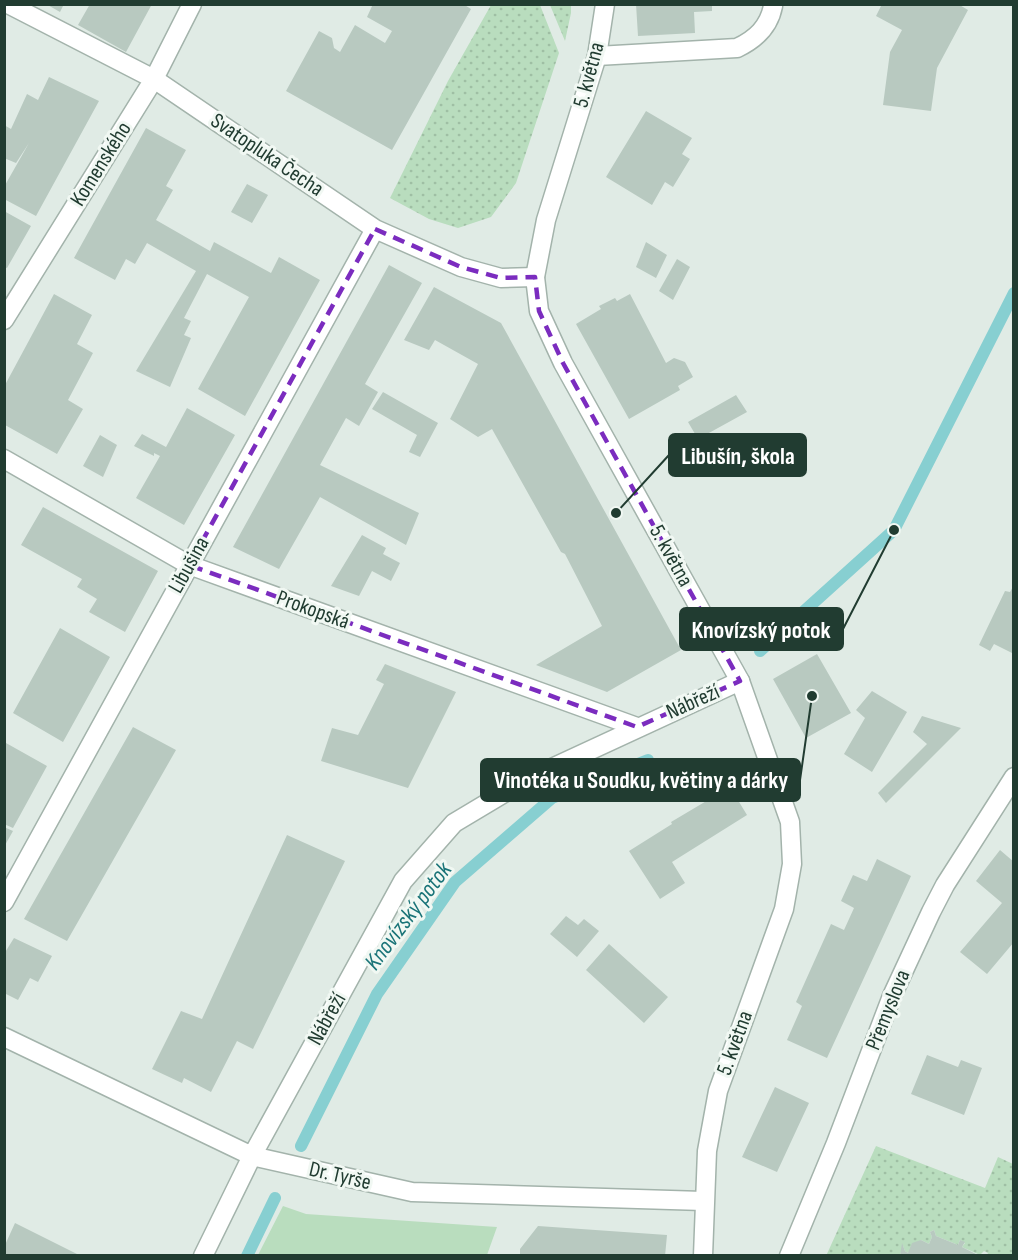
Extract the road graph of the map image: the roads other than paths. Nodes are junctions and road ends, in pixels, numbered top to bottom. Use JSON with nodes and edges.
{"nodes":[{"id":1,"x":8,"y":4,"type":"edge"},
{"id":2,"x":192,"y":4,"type":"edge"},
{"id":3,"x":605,"y":4,"type":"edge"},
{"id":4,"x":772,"y":6,"type":"edge"},
{"id":5,"x":597,"y":56,"type":"junction"},
{"id":6,"x":154,"y":79,"type":"junction"},
{"id":7,"x":375,"y":229,"type":"junction"},
{"id":8,"x":535,"y":277,"type":"junction"},
{"id":9,"x":4,"y":320,"type":"edge"},
{"id":10,"x":4,"y":459,"type":"edge"},
{"id":11,"x":189,"y":565,"type":"junction"},
{"id":12,"x":740,"y":681,"type":"junction"},
{"id":13,"x":637,"y":727,"type":"junction"},
{"id":14,"x":1014,"y":777,"type":"edge"},
{"id":15,"x":4,"y":902,"type":"edge"},
{"id":16,"x":4,"y":1037,"type":"edge"},
{"id":17,"x":252,"y":1156,"type":"junction"},
{"id":18,"x":703,"y":1201,"type":"junction"},
{"id":19,"x":202,"y":1256,"type":"edge"},
{"id":20,"x":703,"y":1256,"type":"edge"},
{"id":21,"x":789,"y":1256,"type":"edge"}],
"edges":[{"from":1,"to":6,"type":"street","name":"Svatopluka Čecha"},
{"from":2,"to":6,"type":"street","name":"Komenského"},
{"from":3,"to":5,"type":"street","name":"5. května"},
{"from":4,"to":5,"type":"street"},
{"from":5,"to":8,"type":"street","name":"5. května"},
{"from":6,"to":7,"type":"street","name":"Svatopluka Čecha"},
{"from":6,"to":9,"type":"street","name":"Komenského"},
{"from":7,"to":8,"type":"street","name":"Svatopluka Čecha"},
{"from":7,"to":11,"type":"street","name":"Libušina"},
{"from":8,"to":12,"type":"street","name":"5. května"},
{"from":10,"to":11,"type":"street","name":"Prokopská"},
{"from":11,"to":13,"type":"street","name":"Prokopská"},
{"from":11,"to":15,"type":"street","name":"Libušina"},
{"from":12,"to":13,"type":"street","name":"Nábřeží"},
{"from":12,"to":18,"type":"street","name":"5. května"},
{"from":13,"to":17,"type":"street","name":"Nábřeží"},
{"from":14,"to":21,"type":"street","name":"Přemyslova"},
{"from":16,"to":17,"type":"street","name":"Dr. Tyrše"},
{"from":17,"to":18,"type":"street","name":"Dr. Tyrše"},
{"from":17,"to":19,"type":"street","name":"Nábřeží"},
{"from":18,"to":20,"type":"street","name":"5. května"}]}
